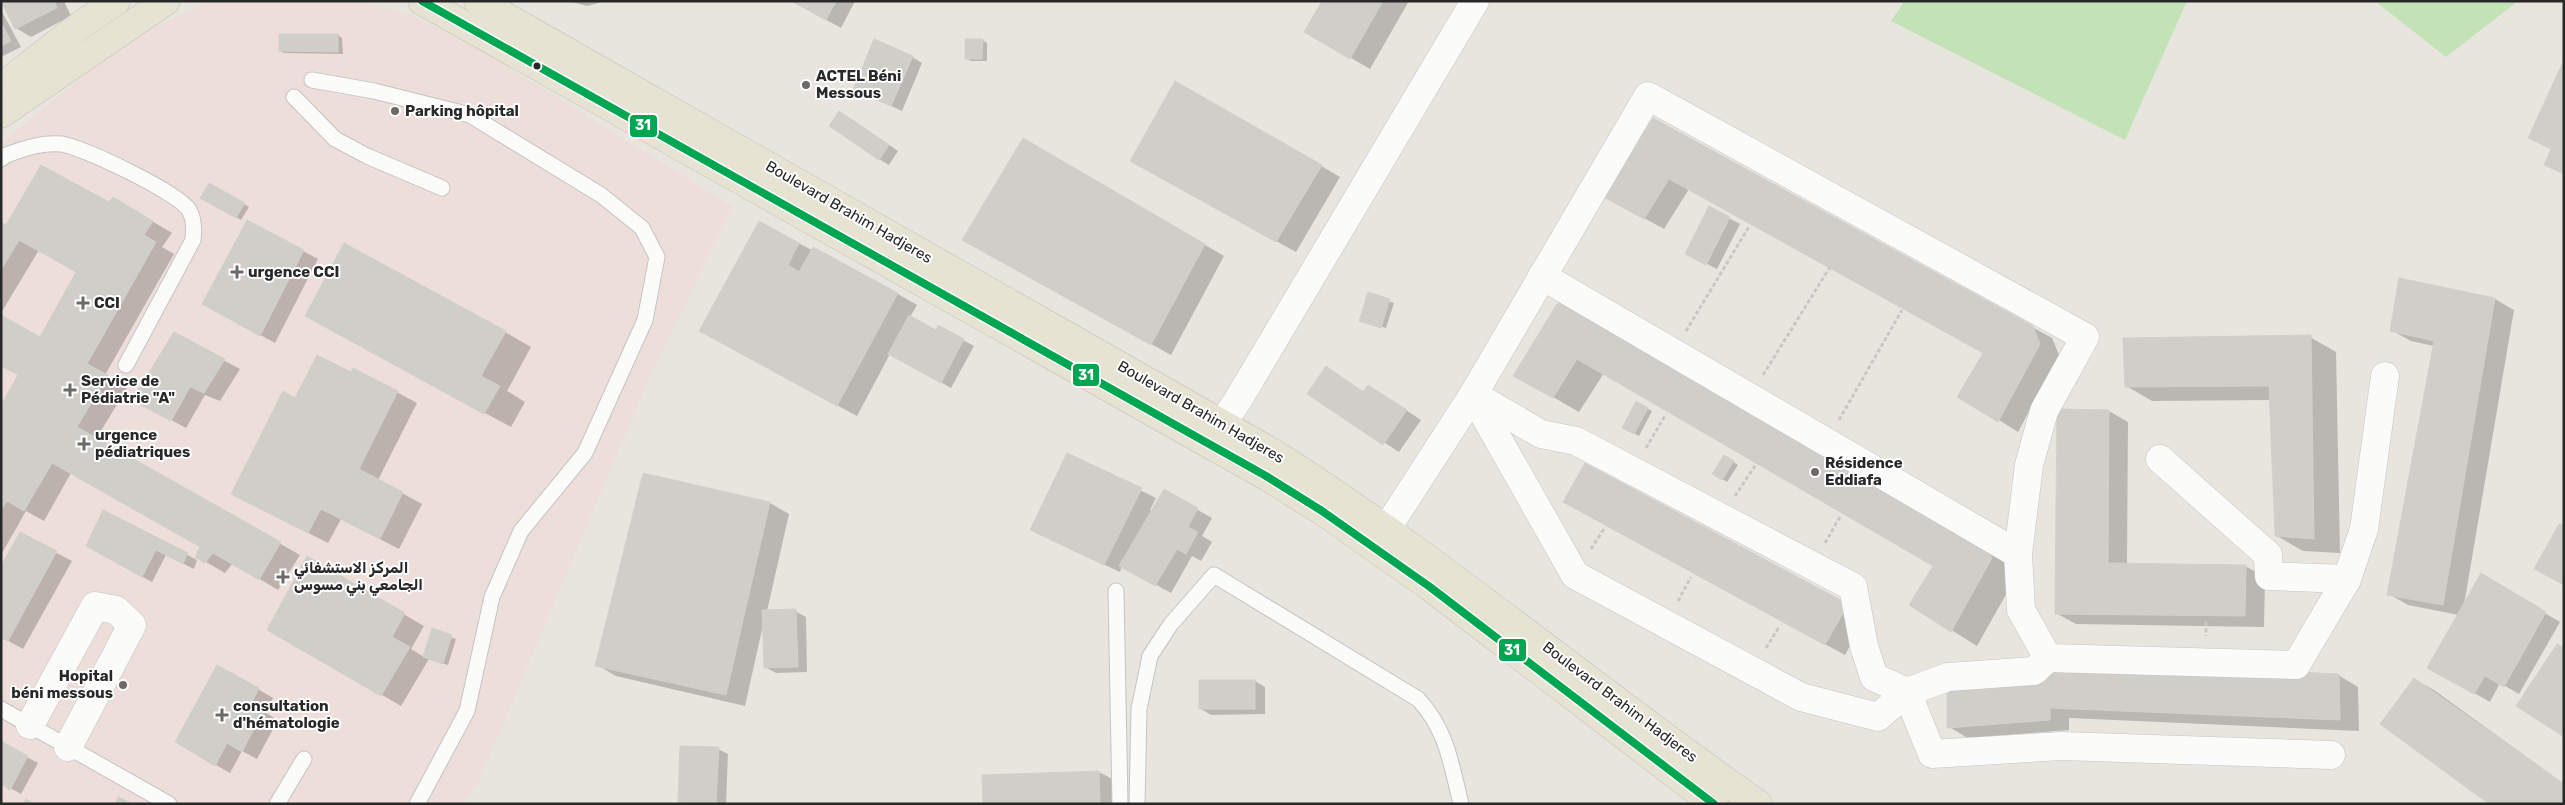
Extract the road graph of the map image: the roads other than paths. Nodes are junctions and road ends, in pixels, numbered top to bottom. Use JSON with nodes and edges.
{"nodes":[{"id":1,"x":116,"y":1,"type":"edge"},
{"id":2,"x":166,"y":1,"type":"edge"},
{"id":3,"x":422,"y":1,"type":"edge"},
{"id":4,"x":478,"y":1,"type":"edge"},
{"id":5,"x":1475,"y":1,"type":"edge"},
{"id":6,"x":312,"y":80,"type":"dead end"},
{"id":7,"x":1,"y":87,"type":"edge"},
{"id":8,"x":294,"y":97,"type":"dead end"},
{"id":9,"x":1,"y":114,"type":"edge"},
{"id":10,"x":1,"y":160,"type":"edge"},
{"id":11,"x":442,"y":188,"type":"dead end"},
{"id":12,"x":1542,"y":276,"type":"junction"},
{"id":13,"x":126,"y":365,"type":"dead end"},
{"id":14,"x":2385,"y":376,"type":"dead end"},
{"id":15,"x":1473,"y":394,"type":"junction"},
{"id":16,"x":1216,"y":433,"type":"junction"},
{"id":17,"x":2160,"y":459,"type":"dead end"},
{"id":18,"x":1388,"y":528,"type":"junction"},
{"id":19,"x":2018,"y":554,"type":"junction"},
{"id":20,"x":2347,"y":579,"type":"junction"},
{"id":21,"x":1116,"y":591,"type":"dead end"},
{"id":22,"x":2048,"y":658,"type":"junction"},
{"id":23,"x":1907,"y":692,"type":"junction"},
{"id":24,"x":1,"y":709,"type":"edge"},
{"id":25,"x":30,"y":725,"type":"junction"},
{"id":26,"x":68,"y":747,"type":"junction"},
{"id":27,"x":2331,"y":755,"type":"dead end"},
{"id":28,"x":304,"y":759,"type":"dead end"},
{"id":29,"x":169,"y":804,"type":"edge"},
{"id":30,"x":278,"y":804,"type":"edge"},
{"id":31,"x":417,"y":804,"type":"edge"},
{"id":32,"x":1120,"y":804,"type":"edge"},
{"id":33,"x":1137,"y":804,"type":"edge"},
{"id":34,"x":1461,"y":804,"type":"edge"},
{"id":35,"x":1714,"y":804,"type":"edge"},
{"id":36,"x":1758,"y":804,"type":"edge"}],
"edges":[{"from":1,"to":7,"type":"main road"},
{"from":2,"to":9,"type":"main road"},
{"from":3,"to":16,"type":"main road"},
{"from":4,"to":16,"type":"main road","name":"Boulevard Brahim Hadjeres"},
{"from":5,"to":16,"type":"street"},
{"from":6,"to":31,"type":"lane"},
{"from":8,"to":11,"type":"lane"},
{"from":10,"to":13,"type":"lane"},
{"from":12,"to":15,"type":"street"},
{"from":12,"to":19,"type":"street"},
{"from":12,"to":19,"type":"street"},
{"from":14,"to":20,"type":"street"},
{"from":15,"to":18,"type":"street"},
{"from":15,"to":23,"type":"street"},
{"from":15,"to":23,"type":"street"},
{"from":16,"to":18,"type":"main road","name":"Boulevard Brahim Hadjeres"},
{"from":16,"to":35,"type":"main road"},
{"from":17,"to":20,"type":"street"},
{"from":18,"to":36,"type":"main road","name":"Boulevard Brahim Hadjeres"},
{"from":19,"to":22,"type":"street"},
{"from":20,"to":22,"type":"street"},
{"from":21,"to":32,"type":"lane"},
{"from":22,"to":23,"type":"street"},
{"from":23,"to":27,"type":"street"},
{"from":24,"to":25,"type":"lane"},
{"from":25,"to":26,"type":"lane"},
{"from":25,"to":26,"type":"street"},
{"from":26,"to":29,"type":"lane"},
{"from":28,"to":30,"type":"lane"},
{"from":33,"to":34,"type":"lane"}]}
